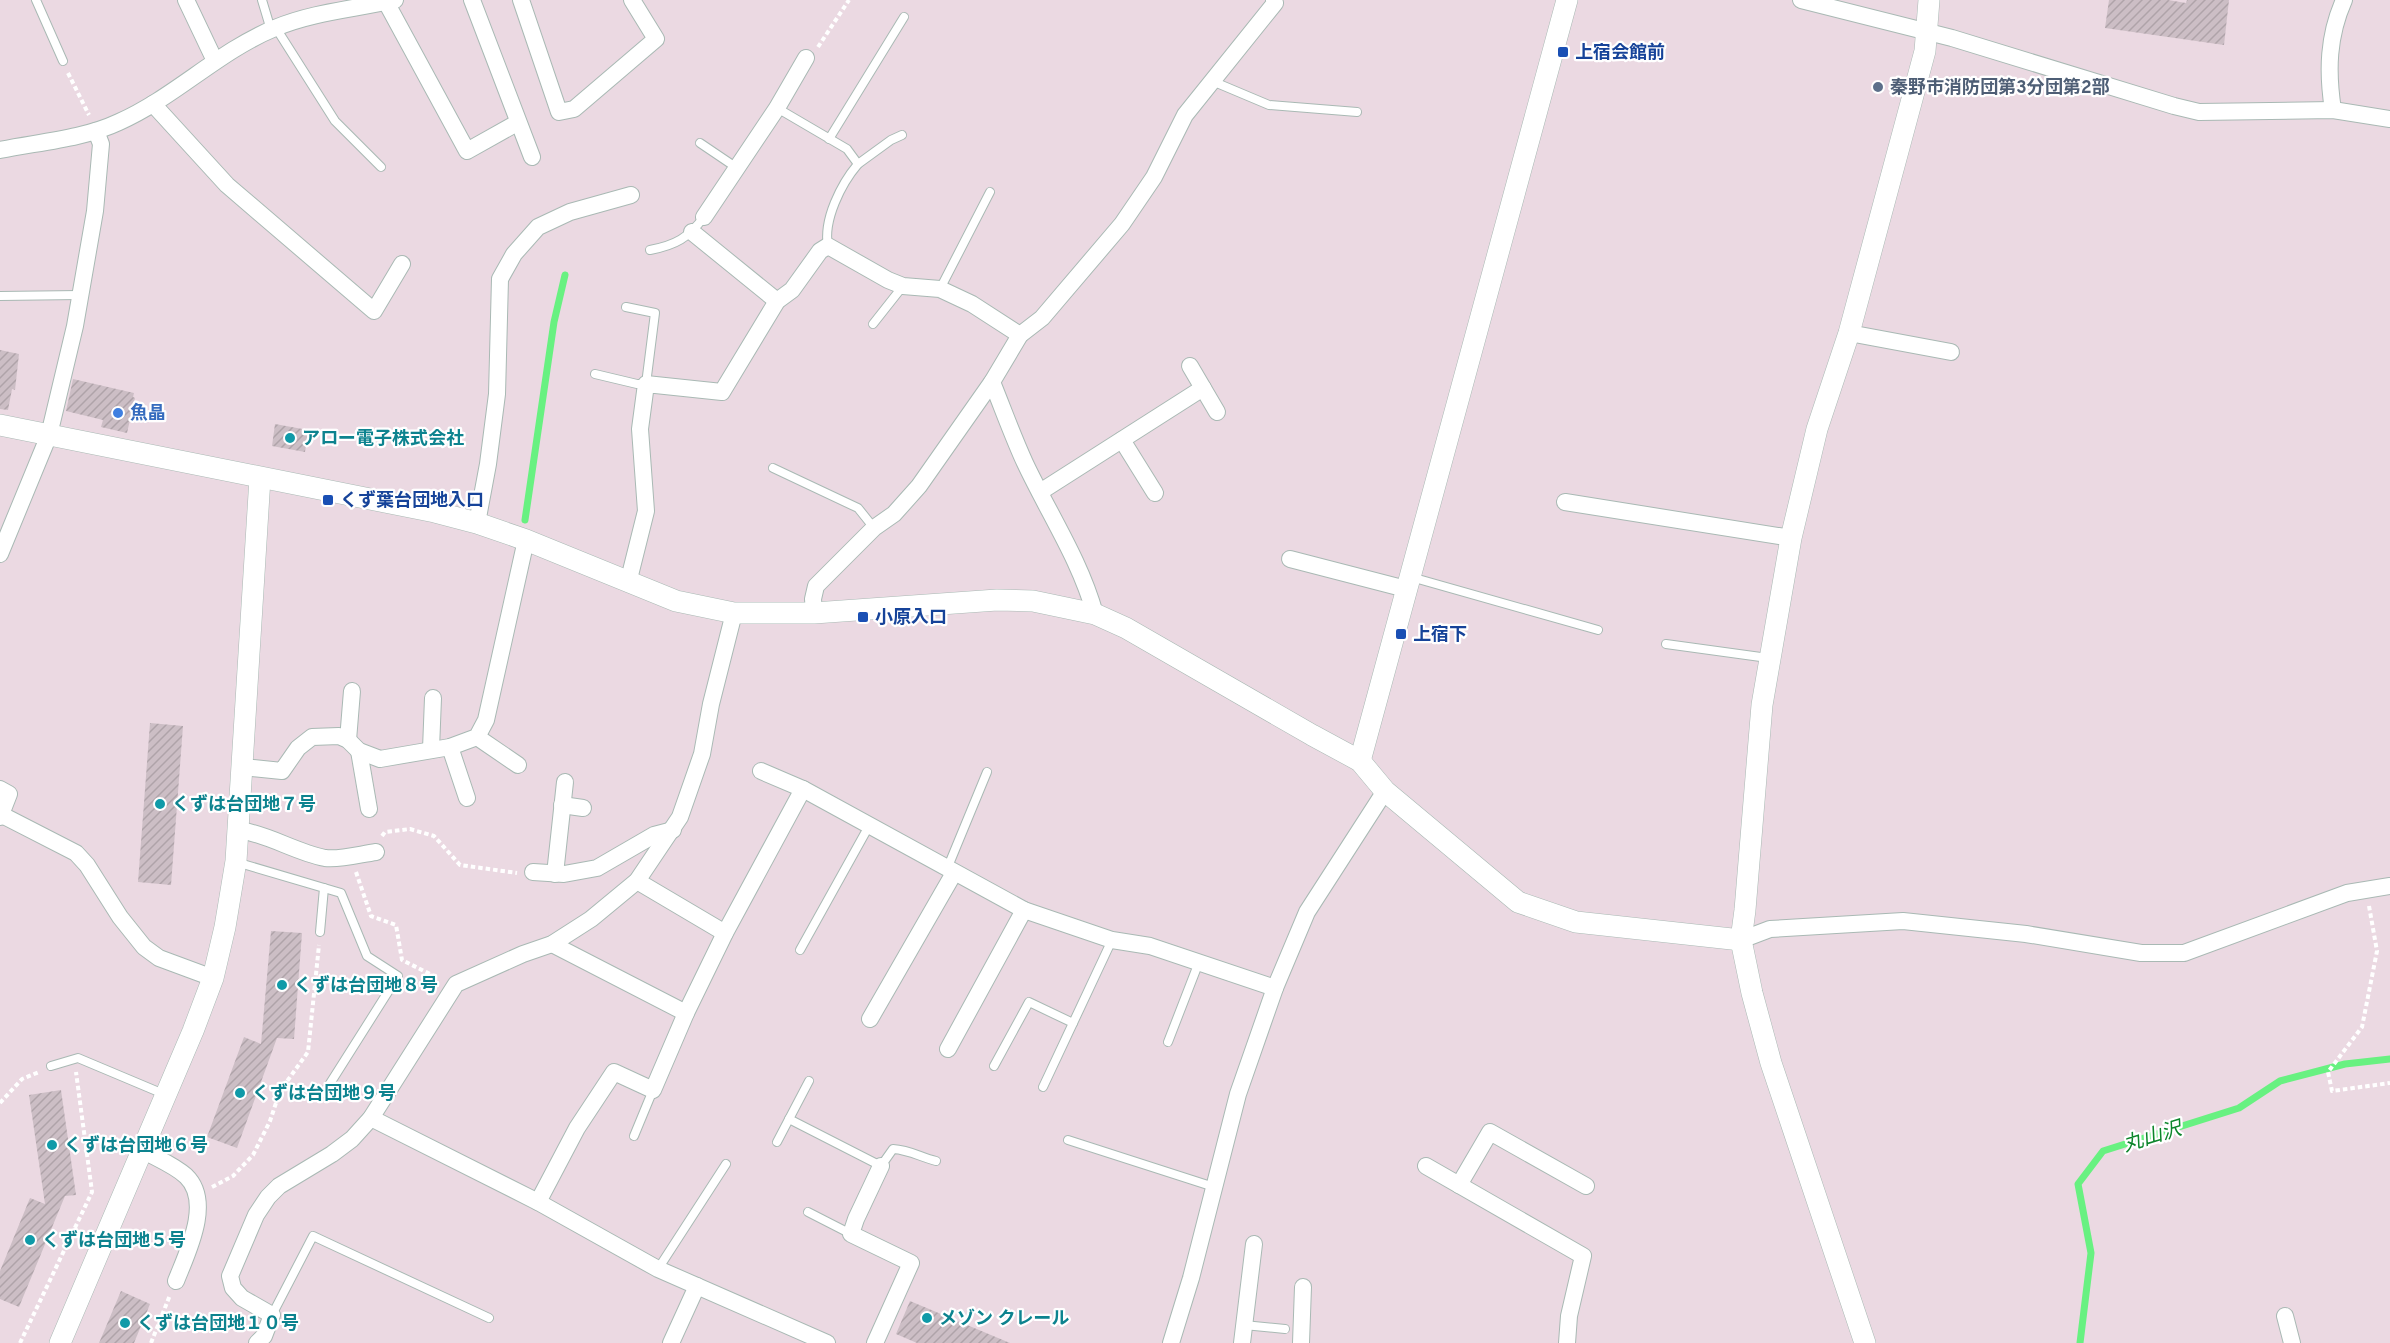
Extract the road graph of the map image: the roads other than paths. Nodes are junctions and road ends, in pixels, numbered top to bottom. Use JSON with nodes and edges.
{"nodes":[{"id":1,"x":36,"y":0,"type":"edge"},
{"id":2,"x":186,"y":0,"type":"edge"},
{"id":3,"x":262,"y":0,"type":"edge"},
{"id":4,"x":472,"y":0,"type":"edge"},
{"id":5,"x":521,"y":0,"type":"edge"},
{"id":6,"x":632,"y":0,"type":"edge"},
{"id":7,"x":1274,"y":0,"type":"edge"},
{"id":8,"x":1567,"y":0,"type":"edge"},
{"id":9,"x":1801,"y":0,"type":"edge"},
{"id":10,"x":1929,"y":0,"type":"edge"},
{"id":11,"x":2344,"y":0,"type":"edge"},
{"id":12,"x":390,"y":1,"type":"edge"},
{"id":13,"x":904,"y":17,"type":"dead end"},
{"id":14,"x":273,"y":29,"type":"junction"},
{"id":15,"x":1927,"y":31,"type":"junction"},
{"id":16,"x":806,"y":58,"type":"road end"},
{"id":17,"x":63,"y":61,"type":"road end"},
{"id":18,"x":215,"y":61,"type":"junction"},
{"id":19,"x":1212,"y":81,"type":"junction"},
{"id":20,"x":153,"y":104,"type":"junction"},
{"id":21,"x":777,"y":108,"type":"junction"},
{"id":22,"x":2333,"y":110,"type":"junction"},
{"id":23,"x":1357,"y":112,"type":"dead end"},
{"id":24,"x":2390,"y":119,"type":"edge"},
{"id":25,"x":517,"y":123,"type":"junction"},
{"id":26,"x":96,"y":131,"type":"junction"},
{"id":27,"x":902,"y":135,"type":"dead end"},
{"id":28,"x":829,"y":139,"type":"junction"},
{"id":29,"x":700,"y":143,"type":"dead end"},
{"id":30,"x":0,"y":150,"type":"edge"},
{"id":31,"x":532,"y":157,"type":"dead end"},
{"id":32,"x":858,"y":164,"type":"junction"},
{"id":33,"x":381,"y":167,"type":"dead end"},
{"id":34,"x":737,"y":168,"type":"junction"},
{"id":35,"x":990,"y":192,"type":"dead end"},
{"id":36,"x":631,"y":195,"type":"dead end"},
{"id":37,"x":704,"y":217,"type":"joint"},
{"id":38,"x":692,"y":232,"type":"junction"},
{"id":39,"x":828,"y":246,"type":"junction"},
{"id":40,"x":650,"y":250,"type":"dead end"},
{"id":41,"x":402,"y":264,"type":"dead end"},
{"id":42,"x":903,"y":286,"type":"junction"},
{"id":43,"x":940,"y":289,"type":"junction"},
{"id":44,"x":80,"y":295,"type":"junction"},
{"id":45,"x":0,"y":296,"type":"edge"},
{"id":46,"x":777,"y":301,"type":"junction"},
{"id":47,"x":626,"y":307,"type":"dead end"},
{"id":48,"x":873,"y":324,"type":"dead end"},
{"id":49,"x":1850,"y":333,"type":"junction"},
{"id":50,"x":1020,"y":335,"type":"junction"},
{"id":51,"x":1952,"y":352,"type":"dead end"},
{"id":52,"x":1190,"y":366,"type":"dead end"},
{"id":53,"x":595,"y":374,"type":"dead end"},
{"id":54,"x":992,"y":382,"type":"junction"},
{"id":55,"x":646,"y":384,"type":"junction"},
{"id":56,"x":1203,"y":388,"type":"junction"},
{"id":57,"x":1217,"y":412,"type":"dead end"},
{"id":58,"x":0,"y":425,"type":"edge"},
{"id":59,"x":49,"y":435,"type":"junction"},
{"id":60,"x":1122,"y":440,"type":"junction"},
{"id":61,"x":773,"y":468,"type":"dead end"},
{"id":62,"x":260,"y":478,"type":"junction"},
{"id":63,"x":1040,"y":492,"type":"junction"},
{"id":64,"x":1155,"y":492,"type":"dead end"},
{"id":65,"x":1565,"y":502,"type":"dead end"},
{"id":66,"x":477,"y":523,"type":"junction"},
{"id":67,"x":874,"y":528,"type":"junction"},
{"id":68,"x":1791,"y":538,"type":"junction"},
{"id":69,"x":526,"y":540,"type":"junction"},
{"id":70,"x":0,"y":555,"type":"edge"},
{"id":71,"x":1290,"y":560,"type":"dead end"},
{"id":72,"x":628,"y":583,"type":"junction"},
{"id":73,"x":1407,"y":583,"type":"junction"},
{"id":74,"x":734,"y":613,"type":"junction"},
{"id":75,"x":814,"y":613,"type":"junction"},
{"id":76,"x":1095,"y":614,"type":"junction"},
{"id":77,"x":1598,"y":630,"type":"dead end"},
{"id":78,"x":1666,"y":644,"type":"dead end"},
{"id":79,"x":1769,"y":658,"type":"junction"},
{"id":80,"x":352,"y":691,"type":"dead end"},
{"id":81,"x":433,"y":698,"type":"dead end"},
{"id":82,"x":477,"y":737,"type":"junction"},
{"id":83,"x":353,"y":746,"type":"junction"},
{"id":84,"x":450,"y":747,"type":"junction"},
{"id":85,"x":431,"y":749,"type":"junction"},
{"id":86,"x":1360,"y":761,"type":"junction"},
{"id":87,"x":518,"y":765,"type":"dead end"},
{"id":88,"x":243,"y":767,"type":"junction"},
{"id":89,"x":761,"y":771,"type":"dead end"},
{"id":90,"x":987,"y":772,"type":"dead end"},
{"id":91,"x":565,"y":782,"type":"dead end"},
{"id":92,"x":0,"y":789,"type":"edge"},
{"id":93,"x":803,"y":789,"type":"junction"},
{"id":94,"x":1385,"y":791,"type":"junction"},
{"id":95,"x":467,"y":798,"type":"dead end"},
{"id":96,"x":562,"y":805,"type":"junction"},
{"id":97,"x":583,"y":808,"type":"dead end"},
{"id":98,"x":369,"y":809,"type":"dead end"},
{"id":99,"x":1,"y":816,"type":"edge"},
{"id":100,"x":869,"y":826,"type":"junction"},
{"id":101,"x":239,"y":830,"type":"junction"},
{"id":102,"x":674,"y":830,"type":"junction"},
{"id":103,"x":372,"y":852,"type":"road end"},
{"id":104,"x":236,"y":861,"type":"junction"},
{"id":105,"x":951,"y":871,"type":"junction"},
{"id":106,"x":533,"y":872,"type":"road end"},
{"id":107,"x":555,"y":874,"type":"junction"},
{"id":108,"x":637,"y":881,"type":"junction"},
{"id":109,"x":2390,"y":886,"type":"edge"},
{"id":110,"x":324,"y":888,"type":"junction"},
{"id":111,"x":1024,"y":910,"type":"junction"},
{"id":112,"x":320,"y":932,"type":"road end"},
{"id":113,"x":724,"y":933,"type":"junction"},
{"id":114,"x":1112,"y":940,"type":"junction"},
{"id":115,"x":1741,"y":940,"type":"junction"},
{"id":116,"x":552,"y":944,"type":"junction"},
{"id":117,"x":800,"y":950,"type":"dead end"},
{"id":118,"x":1199,"y":962,"type":"junction"},
{"id":119,"x":213,"y":978,"type":"junction"},
{"id":120,"x":1275,"y":988,"type":"junction"},
{"id":121,"x":686,"y":1013,"type":"junction"},
{"id":122,"x":870,"y":1019,"type":"dead end"},
{"id":123,"x":1073,"y":1023,"type":"junction"},
{"id":124,"x":1168,"y":1042,"type":"dead end"},
{"id":125,"x":948,"y":1049,"type":"dead end"},
{"id":126,"x":51,"y":1066,"type":"road end"},
{"id":127,"x":994,"y":1066,"type":"dead end"},
{"id":128,"x":809,"y":1081,"type":"dead end"},
{"id":129,"x":1043,"y":1087,"type":"dead end"},
{"id":130,"x":653,"y":1090,"type":"junction"},
{"id":131,"x":324,"y":1093,"type":"dead end"},
{"id":132,"x":166,"y":1095,"type":"junction"},
{"id":133,"x":371,"y":1118,"type":"junction"},
{"id":134,"x":789,"y":1119,"type":"junction"},
{"id":135,"x":634,"y":1136,"type":"dead end"},
{"id":136,"x":1068,"y":1140,"type":"dead end"},
{"id":137,"x":777,"y":1142,"type":"dead end"},
{"id":138,"x":142,"y":1150,"type":"junction"},
{"id":139,"x":936,"y":1161,"type":"dead end"},
{"id":140,"x":726,"y":1164,"type":"dead end"},
{"id":141,"x":881,"y":1166,"type":"junction"},
{"id":142,"x":1426,"y":1166,"type":"dead end"},
{"id":143,"x":1459,"y":1185,"type":"junction"},
{"id":144,"x":1586,"y":1186,"type":"dead end"},
{"id":145,"x":1214,"y":1187,"type":"junction"},
{"id":146,"x":538,"y":1202,"type":"junction"},
{"id":147,"x":808,"y":1212,"type":"dead end"},
{"id":148,"x":851,"y":1234,"type":"junction"},
{"id":149,"x":1254,"y":1244,"type":"dead end"},
{"id":150,"x":658,"y":1269,"type":"junction"},
{"id":151,"x":176,"y":1281,"type":"road end"},
{"id":152,"x":697,"y":1286,"type":"junction"},
{"id":153,"x":1303,"y":1287,"type":"dead end"},
{"id":154,"x":272,"y":1315,"type":"junction"},
{"id":155,"x":2285,"y":1316,"type":"dead end"},
{"id":156,"x":489,"y":1318,"type":"dead end"},
{"id":157,"x":1244,"y":1325,"type":"junction"},
{"id":158,"x":1285,"y":1329,"type":"dead end"},
{"id":159,"x":263,"y":1341,"type":"edge"},
{"id":160,"x":877,"y":1342,"type":"edge"},
{"id":161,"x":60,"y":1343,"type":"edge"},
{"id":162,"x":671,"y":1343,"type":"edge"},
{"id":163,"x":827,"y":1343,"type":"edge"},
{"id":164,"x":1171,"y":1343,"type":"edge"},
{"id":165,"x":1242,"y":1343,"type":"edge"},
{"id":166,"x":1301,"y":1343,"type":"edge"},
{"id":167,"x":1567,"y":1343,"type":"edge"},
{"id":168,"x":1865,"y":1343,"type":"edge"},
{"id":169,"x":2291,"y":1343,"type":"edge"}],
"edges":[{"from":1,"to":17,"type":"lane"},
{"from":2,"to":18,"type":"street"},
{"from":3,"to":14,"type":"lane"},
{"from":4,"to":25,"type":"street"},
{"from":5,"to":6,"type":"street"},
{"from":7,"to":19,"type":"street"},
{"from":8,"to":73,"type":"street"},
{"from":9,"to":15,"type":"street"},
{"from":10,"to":15,"type":"street"},
{"from":11,"to":22,"type":"street"},
{"from":12,"to":14,"type":"street"},
{"from":12,"to":25,"type":"street"},
{"from":13,"to":28,"type":"lane"},
{"from":14,"to":18,"type":"street"},
{"from":14,"to":33,"type":"lane"},
{"from":15,"to":22,"type":"street"},
{"from":15,"to":49,"type":"street"},
{"from":16,"to":21,"type":"street"},
{"from":18,"to":20,"type":"street"},
{"from":19,"to":23,"type":"lane"},
{"from":19,"to":50,"type":"street"},
{"from":20,"to":26,"type":"street"},
{"from":20,"to":41,"type":"street"},
{"from":21,"to":28,"type":"lane"},
{"from":21,"to":34,"type":"street"},
{"from":22,"to":24,"type":"street"},
{"from":25,"to":31,"type":"street"},
{"from":26,"to":30,"type":"street"},
{"from":26,"to":44,"type":"street"},
{"from":27,"to":32,"type":"lane"},
{"from":28,"to":32,"type":"lane"},
{"from":29,"to":34,"type":"lane"},
{"from":32,"to":39,"type":"lane"},
{"from":34,"to":37,"type":"street"},
{"from":35,"to":43,"type":"lane"},
{"from":36,"to":66,"type":"street"},
{"from":37,"to":38,"type":"lane"},
{"from":38,"to":40,"type":"lane"},
{"from":38,"to":46,"type":"street"},
{"from":39,"to":42,"type":"street"},
{"from":39,"to":46,"type":"street"},
{"from":42,"to":43,"type":"street"},
{"from":42,"to":48,"type":"lane"},
{"from":43,"to":50,"type":"street"},
{"from":44,"to":45,"type":"lane"},
{"from":44,"to":59,"type":"street"},
{"from":46,"to":55,"type":"street"},
{"from":47,"to":55,"type":"lane"},
{"from":49,"to":51,"type":"street"},
{"from":49,"to":68,"type":"street"},
{"from":50,"to":54,"type":"street"},
{"from":52,"to":56,"type":"street"},
{"from":53,"to":55,"type":"lane"},
{"from":54,"to":63,"type":"street"},
{"from":54,"to":67,"type":"street"},
{"from":55,"to":72,"type":"street"},
{"from":56,"to":57,"type":"street"},
{"from":56,"to":60,"type":"street"},
{"from":58,"to":59,"type":"street"},
{"from":59,"to":62,"type":"street"},
{"from":59,"to":70,"type":"street"},
{"from":60,"to":63,"type":"street"},
{"from":60,"to":64,"type":"street"},
{"from":61,"to":67,"type":"lane"},
{"from":62,"to":66,"type":"street"},
{"from":62,"to":88,"type":"street"},
{"from":63,"to":76,"type":"street"},
{"from":65,"to":68,"type":"street"},
{"from":66,"to":69,"type":"street"},
{"from":67,"to":75,"type":"street"},
{"from":68,"to":79,"type":"street"},
{"from":69,"to":72,"type":"street"},
{"from":69,"to":82,"type":"street"},
{"from":71,"to":73,"type":"street"},
{"from":72,"to":74,"type":"street"},
{"from":73,"to":77,"type":"lane"},
{"from":73,"to":86,"type":"street"},
{"from":74,"to":75,"type":"street"},
{"from":74,"to":102,"type":"street"},
{"from":75,"to":76,"type":"street"},
{"from":76,"to":86,"type":"street"},
{"from":78,"to":79,"type":"lane"},
{"from":79,"to":115,"type":"street"},
{"from":80,"to":83,"type":"street"},
{"from":81,"to":85,"type":"street"},
{"from":82,"to":84,"type":"street"},
{"from":82,"to":87,"type":"street"},
{"from":83,"to":85,"type":"street"},
{"from":83,"to":88,"type":"street"},
{"from":83,"to":98,"type":"street"},
{"from":84,"to":85,"type":"street"},
{"from":84,"to":95,"type":"street"},
{"from":86,"to":94,"type":"street"},
{"from":88,"to":101,"type":"street"},
{"from":89,"to":93,"type":"street"},
{"from":90,"to":105,"type":"lane"},
{"from":91,"to":96,"type":"street"},
{"from":92,"to":99,"type":"street"},
{"from":93,"to":100,"type":"street"},
{"from":93,"to":113,"type":"street"},
{"from":94,"to":115,"type":"street"},
{"from":94,"to":120,"type":"street"},
{"from":96,"to":97,"type":"street"},
{"from":96,"to":107,"type":"street"},
{"from":99,"to":119,"type":"street"},
{"from":100,"to":105,"type":"street"},
{"from":100,"to":117,"type":"lane"},
{"from":101,"to":103,"type":"street"},
{"from":101,"to":104,"type":"street"},
{"from":102,"to":107,"type":"street"},
{"from":102,"to":108,"type":"street"},
{"from":104,"to":110,"type":"lane"},
{"from":104,"to":119,"type":"street"},
{"from":105,"to":111,"type":"street"},
{"from":105,"to":122,"type":"street"},
{"from":106,"to":107,"type":"street"},
{"from":108,"to":113,"type":"street"},
{"from":108,"to":116,"type":"street"},
{"from":109,"to":115,"type":"street"},
{"from":110,"to":112,"type":"lane"},
{"from":110,"to":131,"type":"lane"},
{"from":111,"to":114,"type":"street"},
{"from":111,"to":125,"type":"street"},
{"from":113,"to":121,"type":"street"},
{"from":114,"to":118,"type":"street"},
{"from":114,"to":123,"type":"lane"},
{"from":115,"to":168,"type":"street"},
{"from":116,"to":121,"type":"street"},
{"from":116,"to":133,"type":"street"},
{"from":118,"to":120,"type":"street"},
{"from":118,"to":124,"type":"lane"},
{"from":119,"to":132,"type":"street"},
{"from":120,"to":145,"type":"street"},
{"from":121,"to":130,"type":"street"},
{"from":123,"to":127,"type":"lane"},
{"from":123,"to":129,"type":"lane"},
{"from":126,"to":132,"type":"lane"},
{"from":128,"to":134,"type":"lane"},
{"from":130,"to":135,"type":"lane"},
{"from":130,"to":146,"type":"street"},
{"from":132,"to":138,"type":"street"},
{"from":133,"to":146,"type":"street"},
{"from":133,"to":154,"type":"street"},
{"from":134,"to":137,"type":"lane"},
{"from":134,"to":141,"type":"lane"},
{"from":136,"to":145,"type":"lane"},
{"from":138,"to":151,"type":"street"},
{"from":138,"to":161,"type":"street"},
{"from":139,"to":141,"type":"lane"},
{"from":140,"to":150,"type":"lane"},
{"from":141,"to":148,"type":"street"},
{"from":142,"to":143,"type":"street"},
{"from":143,"to":144,"type":"street"},
{"from":143,"to":167,"type":"street"},
{"from":145,"to":164,"type":"street"},
{"from":146,"to":150,"type":"street"},
{"from":147,"to":148,"type":"lane"},
{"from":148,"to":160,"type":"street"},
{"from":149,"to":157,"type":"street"},
{"from":150,"to":152,"type":"street"},
{"from":152,"to":162,"type":"street"},
{"from":152,"to":163,"type":"street"},
{"from":153,"to":166,"type":"street"},
{"from":154,"to":156,"type":"lane"},
{"from":154,"to":159,"type":"street"},
{"from":155,"to":169,"type":"street"},
{"from":157,"to":158,"type":"lane"},
{"from":157,"to":165,"type":"street"}]}
